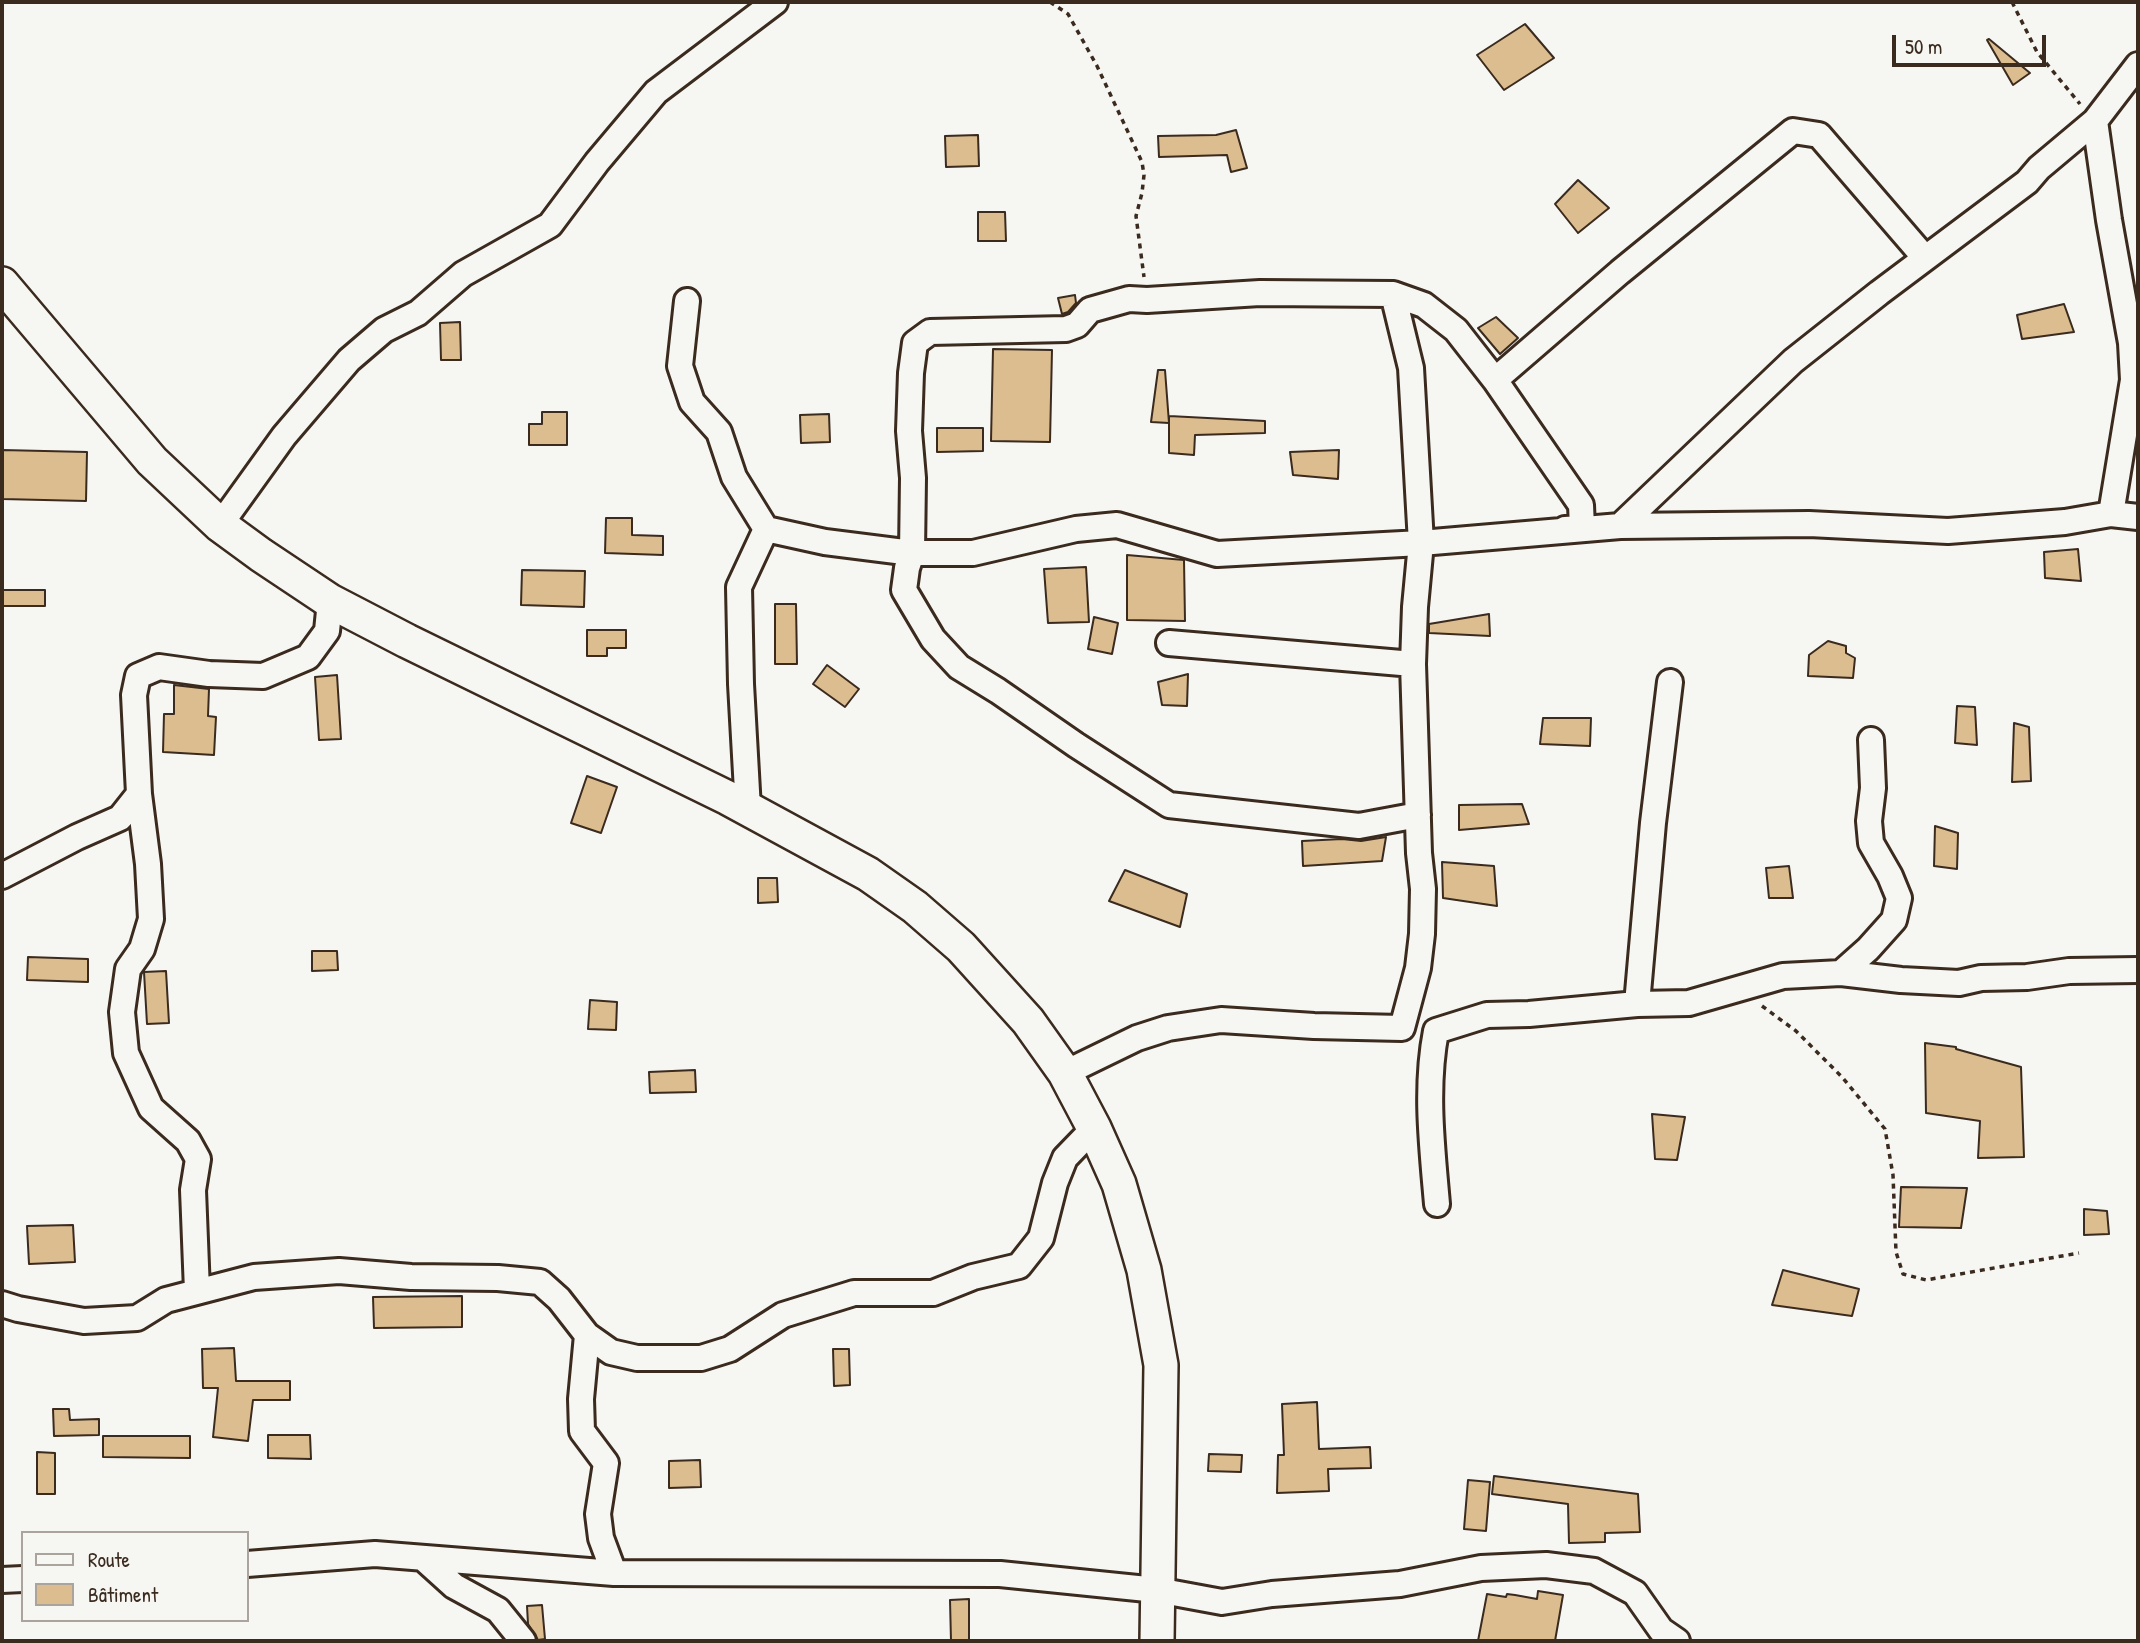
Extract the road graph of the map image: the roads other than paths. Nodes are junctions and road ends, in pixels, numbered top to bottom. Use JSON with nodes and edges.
{"nodes":[{"id":1,"x":775,"y":2,"type":"edge"},
{"id":2,"x":2138,"y":65,"type":"edge"},
{"id":3,"x":2095,"y":121,"type":"junction"},
{"id":4,"x":1925,"y":258,"type":"junction"},
{"id":5,"x":2,"y":284,"type":"edge"},
{"id":6,"x":1393,"y":294,"type":"junction"},
{"id":7,"x":688,"y":302,"type":"dead end"},
{"id":8,"x":2135,"y":342,"type":"edge"},
{"id":9,"x":1495,"y":380,"type":"junction"},
{"id":10,"x":2111,"y":514,"type":"junction"},
{"id":11,"x":2138,"y":517,"type":"edge"},
{"id":12,"x":220,"y":524,"type":"junction"},
{"id":13,"x":1620,"y":526,"type":"junction"},
{"id":14,"x":766,"y":529,"type":"junction"},
{"id":15,"x":1421,"y":543,"type":"junction"},
{"id":16,"x":912,"y":553,"type":"junction"},
{"id":17,"x":330,"y":601,"type":"junction"},
{"id":18,"x":1170,"y":643,"type":"dead end"},
{"id":19,"x":1413,"y":664,"type":"junction"},
{"id":20,"x":1670,"y":682,"type":"dead end"},
{"id":21,"x":1871,"y":740,"type":"dead end"},
{"id":22,"x":139,"y":794,"type":"junction"},
{"id":23,"x":748,"y":809,"type":"junction"},
{"id":24,"x":1418,"y":815,"type":"junction"},
{"id":25,"x":2,"y":876,"type":"edge"},
{"id":26,"x":2138,"y":970,"type":"edge"},
{"id":27,"x":1841,"y":973,"type":"junction"},
{"id":28,"x":1637,"y":1004,"type":"junction"},
{"id":29,"x":1402,"y":1028,"type":"junction"},
{"id":30,"x":1436,"y":1031,"type":"junction"},
{"id":31,"x":1065,"y":1073,"type":"junction"},
{"id":32,"x":1094,"y":1128,"type":"junction"},
{"id":33,"x":1437,"y":1204,"type":"dead end"},
{"id":34,"x":197,"y":1291,"type":"junction"},
{"id":35,"x":2,"y":1304,"type":"edge"},
{"id":36,"x":587,"y":1335,"type":"junction"},
{"id":37,"x":423,"y":1558,"type":"junction"},
{"id":38,"x":248,"y":1564,"type":"edge"},
{"id":39,"x":614,"y":1573,"type":"junction"},
{"id":40,"x":21,"y":1579,"type":"edge"},
{"id":41,"x":2,"y":1580,"type":"edge"},
{"id":42,"x":1157,"y":1590,"type":"junction"},
{"id":43,"x":523,"y":1641,"type":"edge"},
{"id":44,"x":1157,"y":1641,"type":"edge"},
{"id":45,"x":1677,"y":1641,"type":"edge"}],
"edges":[{"from":1,"to":12,"type":"street"},
{"from":2,"to":3,"type":"street"},
{"from":3,"to":4,"type":"street"},
{"from":3,"to":8,"type":"street"},
{"from":4,"to":9,"type":"street"},
{"from":4,"to":13,"type":"street"},
{"from":5,"to":12,"type":"main road"},
{"from":6,"to":9,"type":"street"},
{"from":6,"to":15,"type":"street"},
{"from":6,"to":16,"type":"street"},
{"from":7,"to":14,"type":"street"},
{"from":8,"to":10,"type":"street"},
{"from":9,"to":15,"type":"street"},
{"from":10,"to":11,"type":"street"},
{"from":10,"to":13,"type":"street"},
{"from":12,"to":17,"type":"main road"},
{"from":13,"to":15,"type":"street"},
{"from":14,"to":16,"type":"street"},
{"from":14,"to":23,"type":"street"},
{"from":15,"to":16,"type":"street"},
{"from":15,"to":19,"type":"street"},
{"from":16,"to":24,"type":"street"},
{"from":17,"to":22,"type":"street"},
{"from":17,"to":23,"type":"main road"},
{"from":18,"to":19,"type":"street"},
{"from":19,"to":24,"type":"street"},
{"from":20,"to":28,"type":"street"},
{"from":21,"to":27,"type":"street"},
{"from":22,"to":25,"type":"street"},
{"from":22,"to":34,"type":"street"},
{"from":23,"to":31,"type":"main road"},
{"from":24,"to":29,"type":"street"},
{"from":26,"to":27,"type":"street"},
{"from":27,"to":28,"type":"street"},
{"from":28,"to":30,"type":"street"},
{"from":29,"to":30,"type":"street"},
{"from":29,"to":31,"type":"street"},
{"from":30,"to":33,"type":"street"},
{"from":31,"to":32,"type":"main road"},
{"from":32,"to":36,"type":"street"},
{"from":32,"to":42,"type":"main road"},
{"from":34,"to":35,"type":"street"},
{"from":34,"to":36,"type":"street"},
{"from":36,"to":39,"type":"street"},
{"from":37,"to":38,"type":"street"},
{"from":37,"to":39,"type":"street"},
{"from":37,"to":43,"type":"street"},
{"from":39,"to":42,"type":"street"},
{"from":40,"to":41,"type":"street"},
{"from":42,"to":44,"type":"main road"},
{"from":42,"to":45,"type":"street"}]}
